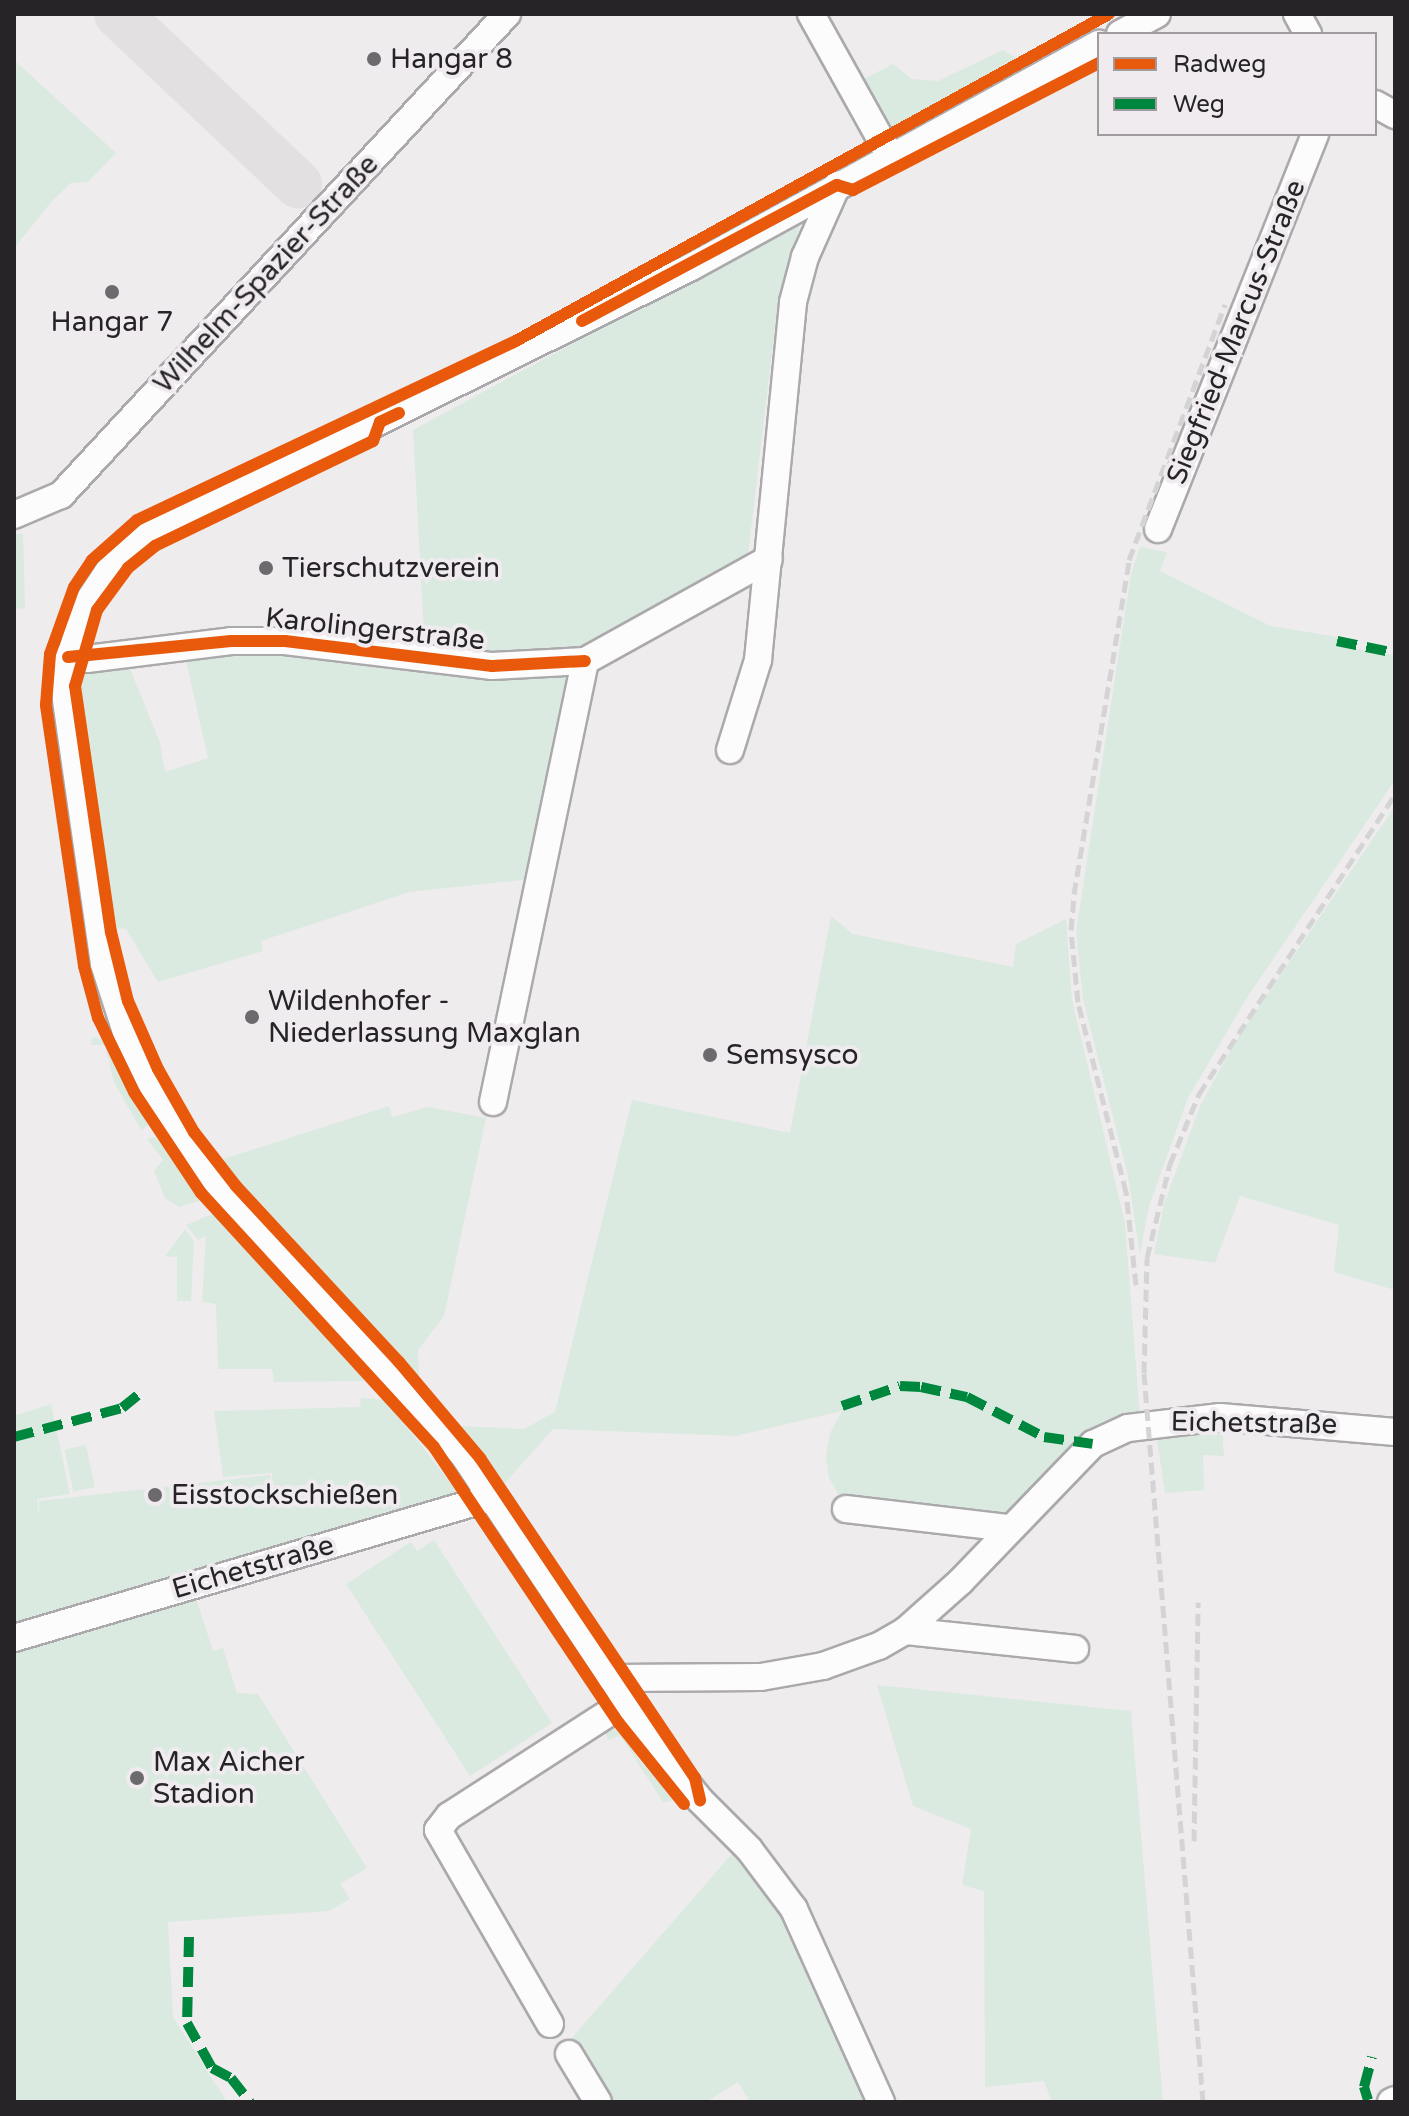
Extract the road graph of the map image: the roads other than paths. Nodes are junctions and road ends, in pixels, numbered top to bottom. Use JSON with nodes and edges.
{"nodes":[{"id":1,"x":507,"y":14,"type":"edge"},
{"id":2,"x":811,"y":14,"type":"edge"},
{"id":3,"x":1157,"y":14,"type":"edge"},
{"id":4,"x":1297,"y":14,"type":"edge"},
{"id":5,"x":1124,"y":32,"type":"edge"},
{"id":6,"x":1307,"y":32,"type":"edge"},
{"id":7,"x":1097,"y":45,"type":"edge"},
{"id":8,"x":1377,"y":105,"type":"edge"},
{"id":9,"x":1395,"y":115,"type":"edge"},
{"id":10,"x":1314,"y":136,"type":"edge"},
{"id":11,"x":890,"y":156,"type":"junction"},
{"id":12,"x":837,"y":185,"type":"junction"},
{"id":13,"x":14,"y":515,"type":"edge"},
{"id":14,"x":1158,"y":529,"type":"dead end"},
{"id":15,"x":769,"y":559,"type":"junction"},
{"id":16,"x":66,"y":657,"type":"junction"},
{"id":17,"x":585,"y":661,"type":"junction"},
{"id":18,"x":730,"y":750,"type":"dead end"},
{"id":19,"x":493,"y":1102,"type":"dead end"},
{"id":20,"x":1395,"y":1432,"type":"edge"},
{"id":21,"x":493,"y":1497,"type":"junction"},
{"id":22,"x":846,"y":1509,"type":"dead end"},
{"id":23,"x":1007,"y":1528,"type":"junction"},
{"id":24,"x":905,"y":1631,"type":"junction"},
{"id":25,"x":14,"y":1638,"type":"edge"},
{"id":26,"x":1075,"y":1649,"type":"dead end"},
{"id":27,"x":611,"y":1678,"type":"junction"},
{"id":28,"x":626,"y":1702,"type":"junction"},
{"id":29,"x":550,"y":2024,"type":"dead end"},
{"id":30,"x":569,"y":2054,"type":"dead end"},
{"id":31,"x":598,"y":2102,"type":"edge"},
{"id":32,"x":881,"y":2102,"type":"edge"}],
"edges":[{"from":1,"to":13,"type":"street","name":"Wilhelm-Spazier-Straße"},
{"from":2,"to":11,"type":"street"},
{"from":3,"to":5,"type":"street"},
{"from":4,"to":6,"type":"street"},
{"from":7,"to":11,"type":"street"},
{"from":8,"to":9,"type":"street"},
{"from":10,"to":14,"type":"street","name":"Siegfried-Marcus-Straße"},
{"from":11,"to":12,"type":"street"},
{"from":12,"to":15,"type":"street"},
{"from":12,"to":16,"type":"street"},
{"from":15,"to":17,"type":"street","name":"Karolingerstraße"},
{"from":15,"to":18,"type":"street"},
{"from":16,"to":17,"type":"street","name":"Karolingerstraße"},
{"from":16,"to":21,"type":"street"},
{"from":17,"to":19,"type":"street"},
{"from":20,"to":23,"type":"street","name":"Eichetstraße"},
{"from":21,"to":25,"type":"street","name":"Eichetstraße"},
{"from":21,"to":27,"type":"street"},
{"from":22,"to":23,"type":"street"},
{"from":23,"to":24,"type":"street","name":"Eichetstraße"},
{"from":24,"to":26,"type":"street"},
{"from":24,"to":27,"type":"street","name":"Eichetstraße"},
{"from":27,"to":28,"type":"street"},
{"from":28,"to":29,"type":"street"},
{"from":28,"to":32,"type":"street"},
{"from":30,"to":31,"type":"street"}]}
